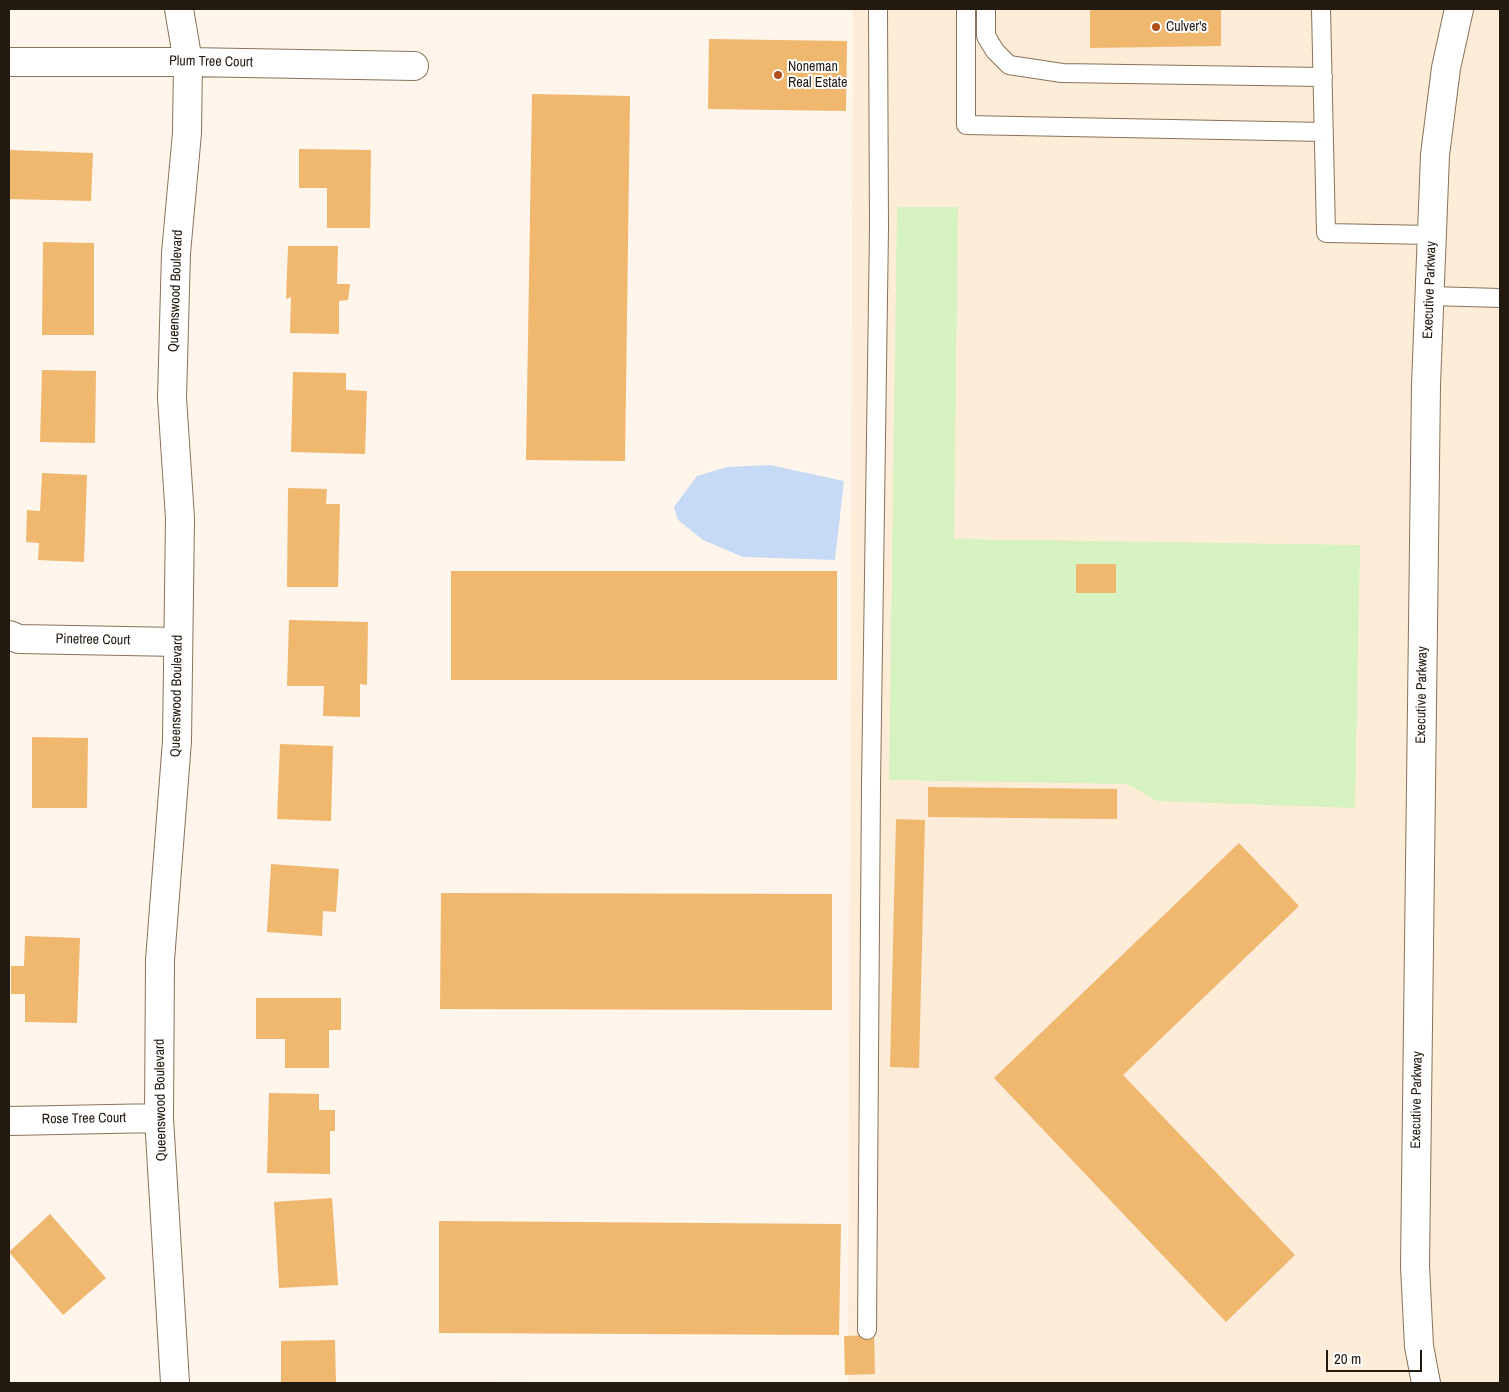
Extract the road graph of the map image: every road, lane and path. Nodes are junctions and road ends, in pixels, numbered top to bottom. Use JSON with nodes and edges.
{"nodes":[{"id":1,"x":179,"y":9,"type":"edge"},
{"id":2,"x":878,"y":9,"type":"edge"},
{"id":3,"x":966,"y":9,"type":"edge"},
{"id":4,"x":986,"y":9,"type":"edge"},
{"id":5,"x":1321,"y":9,"type":"edge"},
{"id":6,"x":1459,"y":9,"type":"edge"},
{"id":7,"x":9,"y":62,"type":"edge"},
{"id":8,"x":188,"y":62,"type":"junction"},
{"id":9,"x":414,"y":66,"type":"dead end"},
{"id":10,"x":1323,"y":77,"type":"junction"},
{"id":11,"x":1324,"y":132,"type":"junction"},
{"id":12,"x":1432,"y":235,"type":"junction"},
{"id":13,"x":1430,"y":296,"type":"junction"},
{"id":14,"x":1500,"y":298,"type":"edge"},
{"id":15,"x":9,"y":635,"type":"edge"},
{"id":16,"x":178,"y":642,"type":"junction"},
{"id":17,"x":159,"y":1118,"type":"junction"},
{"id":18,"x":9,"y":1121,"type":"edge"},
{"id":19,"x":867,"y":1330,"type":"dead end"},
{"id":20,"x":175,"y":1383,"type":"edge"},
{"id":21,"x":1426,"y":1383,"type":"edge"}],
"edges":[{"from":1,"to":8,"type":"street","name":"Queenswood Boulevard"},
{"from":2,"to":19,"type":"lane"},
{"from":3,"to":11,"type":"lane"},
{"from":4,"to":10,"type":"lane"},
{"from":5,"to":10,"type":"lane"},
{"from":6,"to":12,"type":"street","name":"Executive Parkway"},
{"from":7,"to":8,"type":"street","name":"Plum Tree Court"},
{"from":8,"to":9,"type":"street","name":"Plum Tree Court"},
{"from":8,"to":16,"type":"street","name":"Queenswood Boulevard"},
{"from":10,"to":11,"type":"lane"},
{"from":11,"to":12,"type":"lane"},
{"from":12,"to":13,"type":"street","name":"Executive Parkway"},
{"from":13,"to":14,"type":"lane"},
{"from":13,"to":21,"type":"street","name":"Executive Parkway"},
{"from":15,"to":16,"type":"street","name":"Pinetree Court"},
{"from":16,"to":17,"type":"street","name":"Queenswood Boulevard"},
{"from":17,"to":18,"type":"street","name":"Rose Tree Court"},
{"from":17,"to":20,"type":"street","name":"Queenswood Boulevard"}]}
